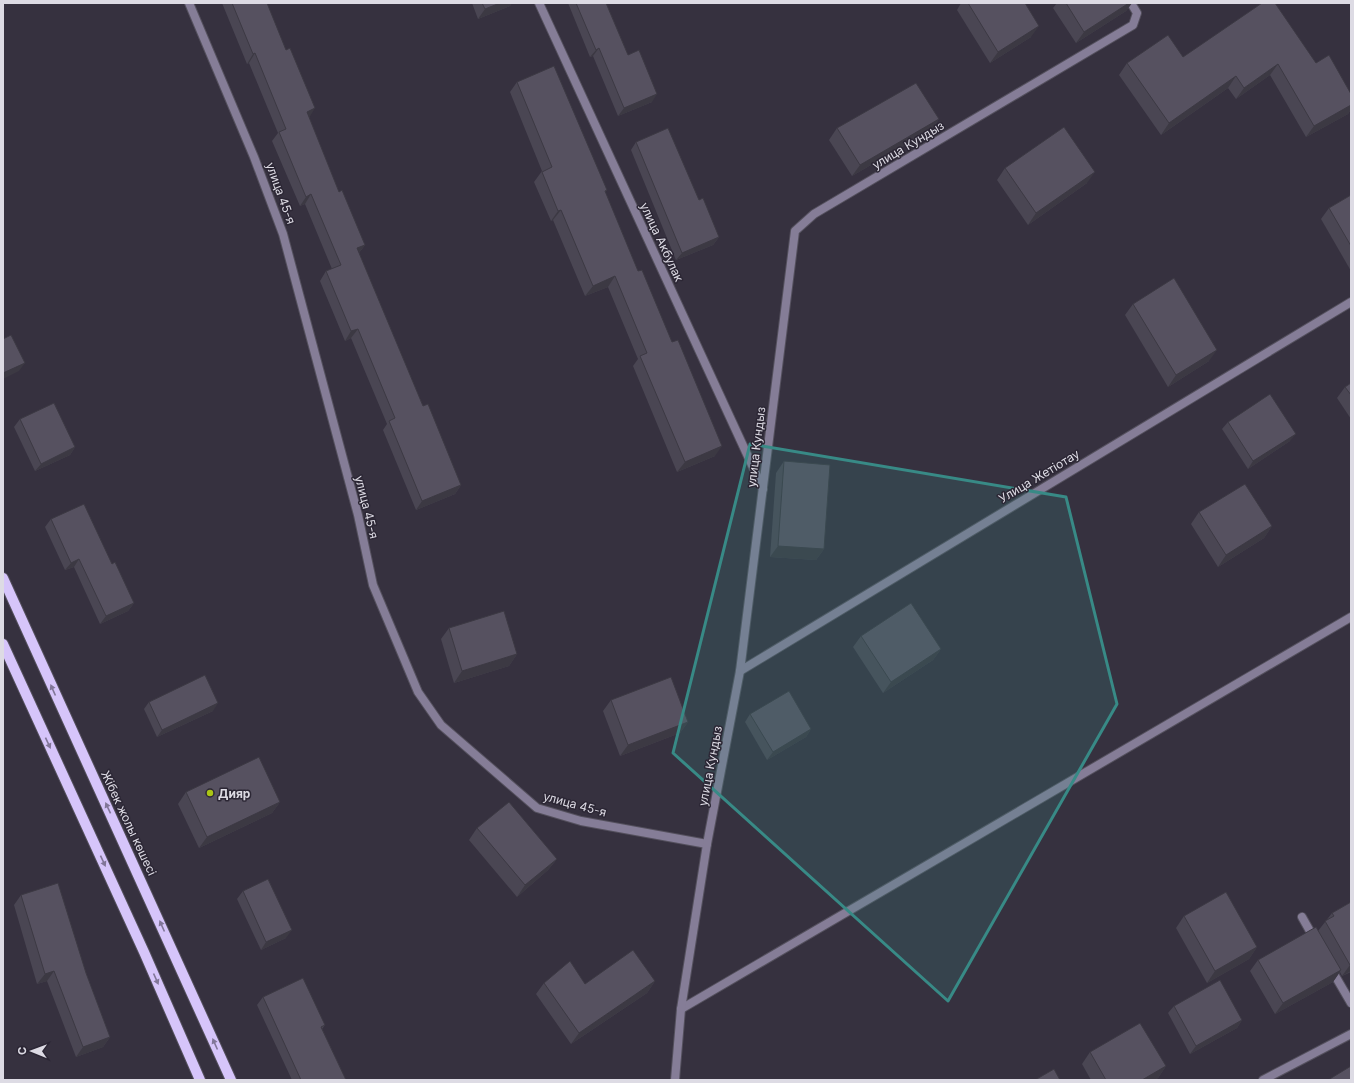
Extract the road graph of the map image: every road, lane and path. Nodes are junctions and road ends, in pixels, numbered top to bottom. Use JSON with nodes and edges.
{"nodes":[{"id":1,"x":189,"y":3,"type":"edge"},
{"id":2,"x":539,"y":3,"type":"edge"},
{"id":3,"x":1131,"y":3,"type":"edge"},
{"id":4,"x":1351,"y":302,"type":"edge"},
{"id":5,"x":763,"y":490,"type":"junction"},
{"id":6,"x":3,"y":578,"type":"edge"},
{"id":7,"x":1351,"y":617,"type":"edge"},
{"id":8,"x":3,"y":644,"type":"edge"},
{"id":9,"x":740,"y":671,"type":"junction"},
{"id":10,"x":707,"y":844,"type":"junction"},
{"id":11,"x":1302,"y":917,"type":"dead end"},
{"id":12,"x":1351,"y":1003,"type":"edge"},
{"id":13,"x":681,"y":1009,"type":"junction"},
{"id":14,"x":1351,"y":1034,"type":"edge"},
{"id":15,"x":200,"y":1080,"type":"edge"},
{"id":16,"x":231,"y":1080,"type":"edge"},
{"id":17,"x":675,"y":1080,"type":"edge"},
{"id":18,"x":1263,"y":1080,"type":"edge"}],
"edges":[{"from":1,"to":10,"type":"street","name":"улица 45-я"},
{"from":2,"to":5,"type":"street","name":"улица Акбулак"},
{"from":3,"to":5,"type":"street","name":"улица Кундыз"},
{"from":4,"to":9,"type":"street","name":"Улица Жетіотау"},
{"from":5,"to":9,"type":"street","name":"улица Кундыз"},
{"from":16,"to":6,"type":"main road","name":"Жібек жолы көшесі","one_way":true},
{"from":7,"to":13,"type":"street"},
{"from":8,"to":15,"type":"main road","one_way":true},
{"from":9,"to":10,"type":"street","name":"улица Кундыз"},
{"from":10,"to":13,"type":"street","name":"улица Кундыз"},
{"from":11,"to":12,"type":"street"},
{"from":13,"to":17,"type":"street","name":"улица Кундыз"},
{"from":14,"to":18,"type":"street"}]}
